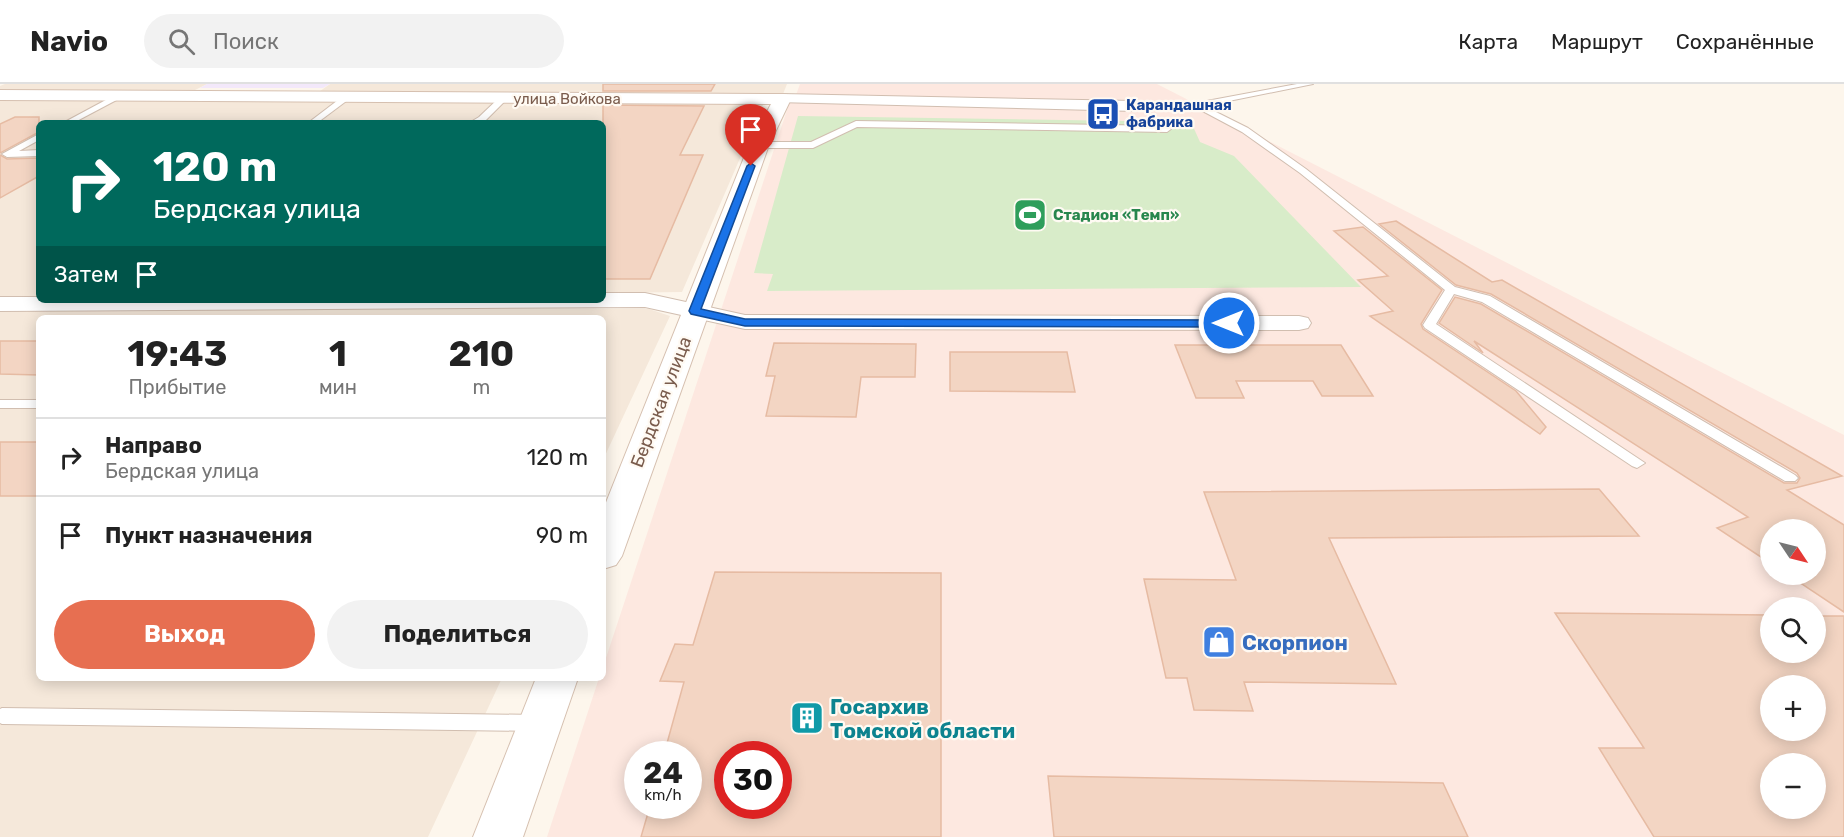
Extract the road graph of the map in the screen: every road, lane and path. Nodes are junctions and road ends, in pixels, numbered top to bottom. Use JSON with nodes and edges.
{"nodes":[{"id":1,"x":1309,"y":84,"type":"edge"},
{"id":2,"x":787,"y":92,"type":"edge"},
{"id":3,"x":0,"y":95,"type":"edge"},
{"id":4,"x":120,"y":96,"type":"junction"},
{"id":5,"x":349,"y":96,"type":"junction"},
{"id":6,"x":503,"y":99,"type":"junction"},
{"id":7,"x":1196,"y":105,"type":"junction"},
{"id":8,"x":1135,"y":106,"type":"joint"},
{"id":9,"x":73,"y":120,"type":"edge"},
{"id":10,"x":316,"y":120,"type":"edge"},
{"id":11,"x":480,"y":120,"type":"edge"},
{"id":12,"x":1167,"y":129,"type":"dead end"},
{"id":13,"x":36,"y":139,"type":"edge"},
{"id":14,"x":759,"y":145,"type":"junction"},
{"id":15,"x":36,"y":153,"type":"edge"},
{"id":16,"x":1451,"y":289,"type":"junction"},
{"id":17,"x":606,"y":300,"type":"edge"},
{"id":18,"x":161,"y":303,"type":"edge"},
{"id":19,"x":0,"y":304,"type":"edge"},
{"id":20,"x":695,"y":311,"type":"junction"},
{"id":21,"x":1299,"y":323,"type":"dead end"},
{"id":22,"x":0,"y":404,"type":"edge"},
{"id":23,"x":36,"y":404,"type":"edge"},
{"id":24,"x":1637,"y":463,"type":"dead end"},
{"id":25,"x":1790,"y":478,"type":"dead end"},
{"id":26,"x":609,"y":522,"type":"edge"},
{"id":27,"x":606,"y":539,"type":"edge"},
{"id":28,"x":556,"y":681,"type":"edge"},
{"id":29,"x":2,"y":716,"type":"dead end"},
{"id":30,"x":540,"y":723,"type":"junction"},
{"id":31,"x":498,"y":837,"type":"edge"}],
"edges":[{"from":1,"to":7,"type":"lane"},
{"from":2,"to":6,"type":"street","name":"улица Войкова"},
{"from":2,"to":8,"type":"street","name":"улица Войкова"},
{"from":2,"to":14,"type":"street","name":"Бердская улица"},
{"from":3,"to":4,"type":"street","name":"улица Войкова"},
{"from":4,"to":5,"type":"street","name":"улица Войкова"},
{"from":4,"to":9,"type":"lane"},
{"from":5,"to":6,"type":"street","name":"улица Войкова"},
{"from":5,"to":10,"type":"lane"},
{"from":6,"to":11,"type":"lane"},
{"from":7,"to":8,"type":"lane"},
{"from":7,"to":16,"type":"lane"},
{"from":12,"to":14,"type":"lane"},
{"from":13,"to":15,"type":"lane"},
{"from":14,"to":20,"type":"street","name":"Бердская улица"},
{"from":16,"to":24,"type":"lane"},
{"from":16,"to":25,"type":"lane"},
{"from":17,"to":20,"type":"street"},
{"from":18,"to":19,"type":"street"},
{"from":20,"to":21,"type":"street"},
{"from":20,"to":26,"type":"street","name":"Бердская улица"},
{"from":22,"to":23,"type":"lane"},
{"from":26,"to":27,"type":"street","name":"Бердская улица"},
{"from":28,"to":30,"type":"street"},
{"from":29,"to":30,"type":"lane"},
{"from":30,"to":31,"type":"street"}]}
